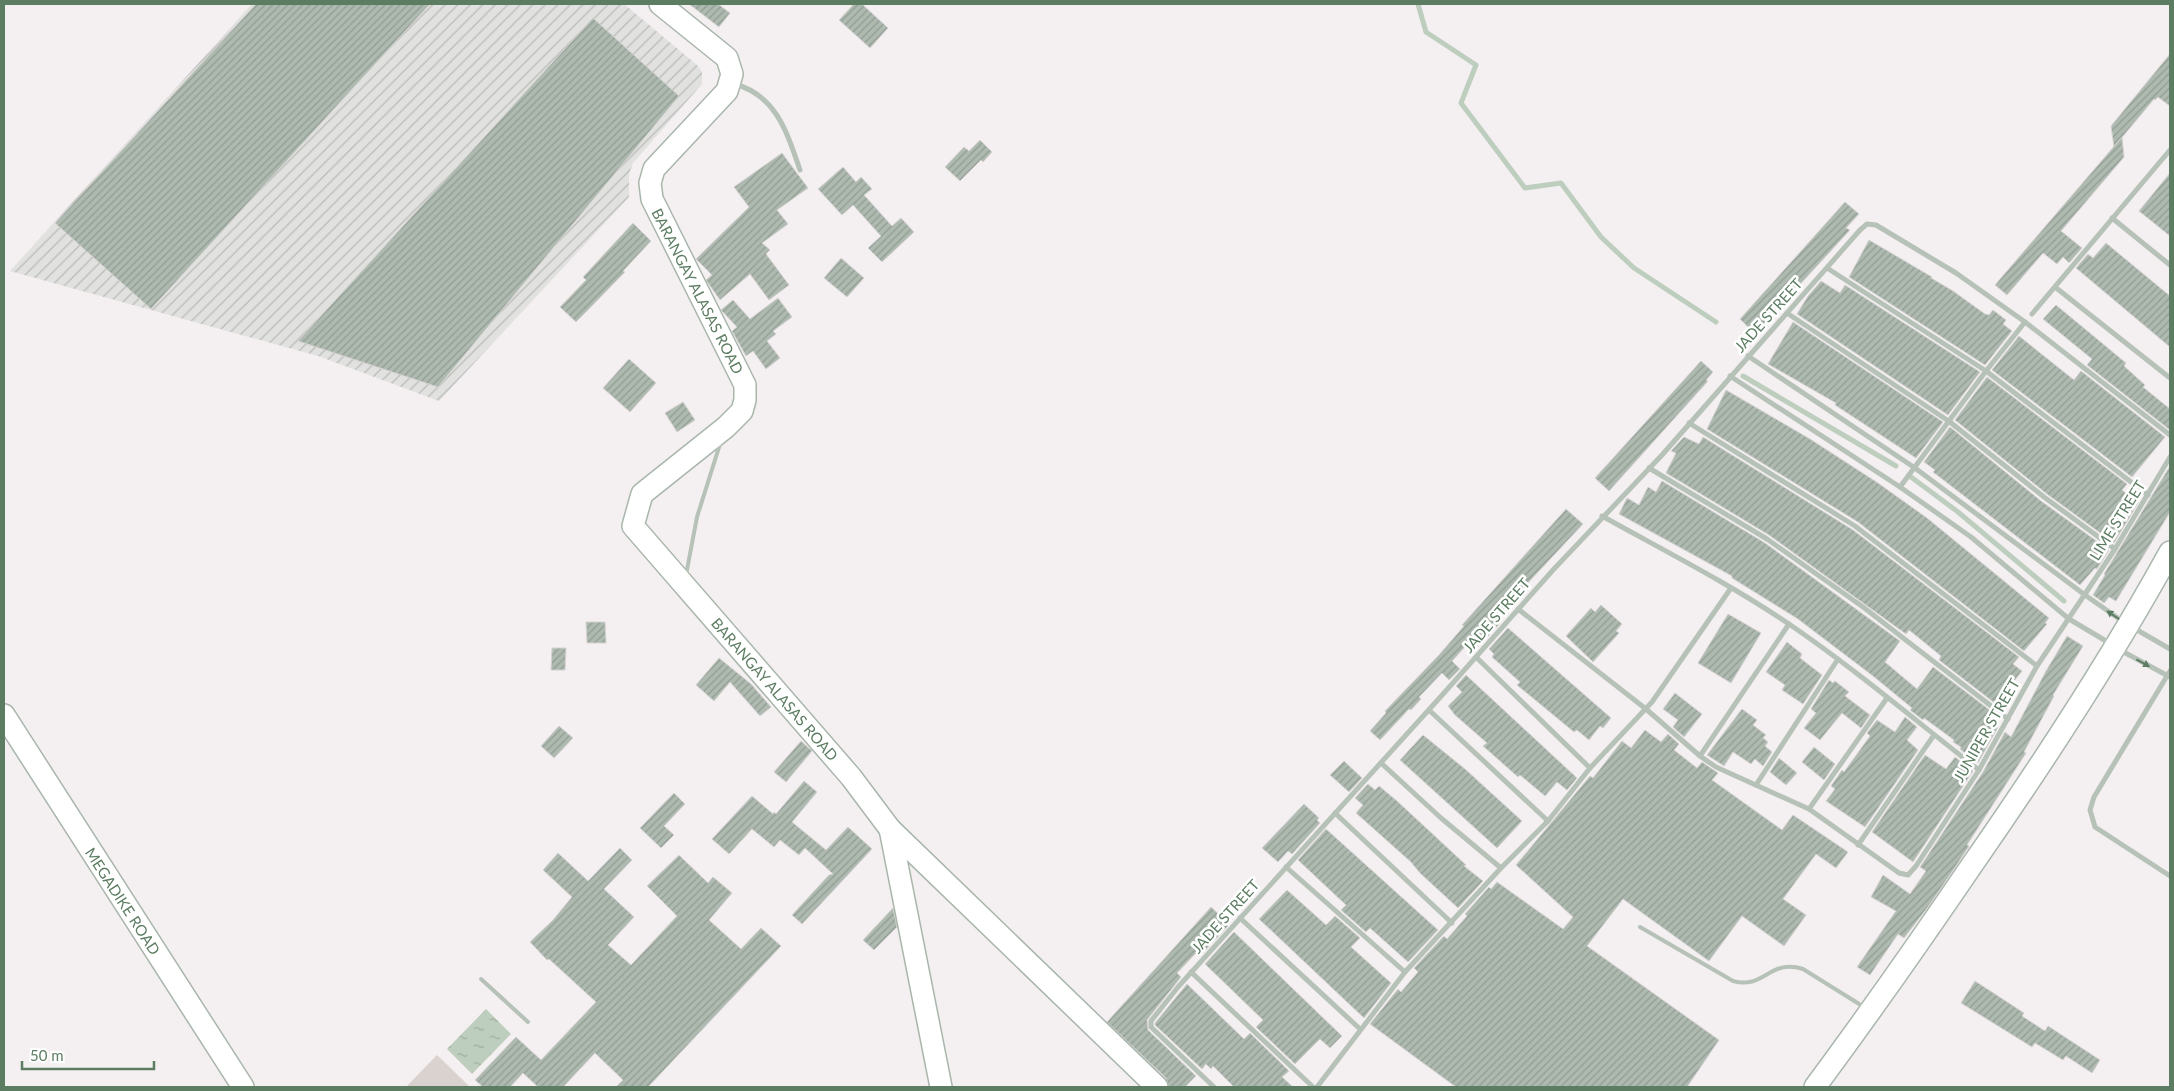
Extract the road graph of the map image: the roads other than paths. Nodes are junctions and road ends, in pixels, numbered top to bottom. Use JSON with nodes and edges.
{"nodes":[{"id":1,"x":660,"y":4,"type":"edge"},
{"id":2,"x":730,"y":82,"type":"junction"},
{"id":3,"x":2170,"y":153,"type":"edge"},
{"id":4,"x":800,"y":170,"type":"dead end"},
{"id":5,"x":2112,"y":218,"type":"junction"},
{"id":6,"x":2170,"y":265,"type":"edge"},
{"id":7,"x":1827,"y":268,"type":"junction"},
{"id":8,"x":2055,"y":287,"type":"junction"},
{"id":9,"x":1787,"y":313,"type":"junction"},
{"id":10,"x":2032,"y":314,"type":"dead end"},
{"id":11,"x":2025,"y":322,"type":"junction"},
{"id":12,"x":1748,"y":356,"type":"junction"},
{"id":13,"x":1986,"y":371,"type":"junction"},
{"id":14,"x":1730,"y":376,"type":"junction"},
{"id":15,"x":2170,"y":378,"type":"edge"},
{"id":16,"x":1950,"y":422,"type":"junction"},
{"id":17,"x":1689,"y":423,"type":"junction"},
{"id":18,"x":726,"y":427,"type":"junction"},
{"id":19,"x":2170,"y":435,"type":"edge"},
{"id":20,"x":2170,"y":457,"type":"edge"},
{"id":21,"x":1649,"y":468,"type":"junction"},
{"id":22,"x":1915,"y":468,"type":"junction"},
{"id":23,"x":1900,"y":487,"type":"junction"},
{"id":24,"x":2148,"y":495,"type":"junction"},
{"id":25,"x":1602,"y":516,"type":"junction"},
{"id":26,"x":2115,"y":548,"type":"junction"},
{"id":27,"x":2170,"y":552,"type":"edge"},
{"id":28,"x":684,"y":584,"type":"junction"},
{"id":29,"x":1731,"y":588,"type":"junction"},
{"id":30,"x":2085,"y":595,"type":"junction"},
{"id":31,"x":1518,"y":609,"type":"junction"},
{"id":32,"x":2069,"y":619,"type":"junction"},
{"id":33,"x":1788,"y":624,"type":"junction"},
{"id":34,"x":2130,"y":626,"type":"junction"},
{"id":35,"x":2116,"y":648,"type":"junction"},
{"id":36,"x":2170,"y":649,"type":"edge"},
{"id":37,"x":1476,"y":657,"type":"junction"},
{"id":38,"x":1838,"y":659,"type":"junction"},
{"id":39,"x":2038,"y":666,"type":"junction"},
{"id":40,"x":2170,"y":671,"type":"edge"},
{"id":41,"x":2169,"y":676,"type":"edge"},
{"id":42,"x":1886,"y":698,"type":"junction"},
{"id":43,"x":1646,"y":708,"type":"junction"},
{"id":44,"x":1429,"y":710,"type":"junction"},
{"id":45,"x":4,"y":715,"type":"edge"},
{"id":46,"x":2008,"y":719,"type":"junction"},
{"id":47,"x":1934,"y":735,"type":"junction"},
{"id":48,"x":1700,"y":756,"type":"junction"},
{"id":49,"x":1381,"y":763,"type":"junction"},
{"id":50,"x":1590,"y":768,"type":"junction"},
{"id":51,"x":1978,"y":770,"type":"junction"},
{"id":52,"x":1756,"y":785,"type":"junction"},
{"id":53,"x":1809,"y":809,"type":"junction"},
{"id":54,"x":1335,"y":813,"type":"junction"},
{"id":55,"x":1548,"y":821,"type":"junction"},
{"id":56,"x":890,"y":829,"type":"junction"},
{"id":57,"x":1858,"y":845,"type":"junction"},
{"id":58,"x":1286,"y":867,"type":"junction"},
{"id":59,"x":1501,"y":868,"type":"junction"},
{"id":60,"x":2170,"y":876,"type":"edge"},
{"id":61,"x":1240,"y":918,"type":"junction"},
{"id":62,"x":1452,"y":922,"type":"junction"},
{"id":63,"x":1640,"y":927,"type":"dead end"},
{"id":64,"x":1191,"y":972,"type":"junction"},
{"id":65,"x":1405,"y":972,"type":"junction"},
{"id":66,"x":481,"y":979,"type":"dead end"},
{"id":67,"x":1871,"y":1011,"type":"junction"},
{"id":68,"x":528,"y":1022,"type":"dead end"},
{"id":69,"x":1360,"y":1029,"type":"junction"},
{"id":70,"x":243,"y":1087,"type":"edge"},
{"id":71,"x":941,"y":1087,"type":"edge"},
{"id":72,"x":1157,"y":1087,"type":"edge"},
{"id":73,"x":1214,"y":1087,"type":"edge"},
{"id":74,"x":1315,"y":1087,"type":"edge"},
{"id":75,"x":1815,"y":1087,"type":"edge"}],
"edges":[{"from":1,"to":2,"type":"street"},
{"from":2,"to":4,"type":"street"},
{"from":2,"to":18,"type":"street","name":"BARANGAY ALASAS ROAD"},
{"from":3,"to":5,"type":"street"},
{"from":5,"to":6,"type":"street"},
{"from":5,"to":8,"type":"street"},
{"from":7,"to":9,"type":"street","name":"JADE STREET"},
{"from":7,"to":11,"type":"street","name":"JADE STREET"},
{"from":7,"to":13,"type":"street"},
{"from":8,"to":10,"type":"street"},
{"from":8,"to":15,"type":"street"},
{"from":9,"to":12,"type":"street","name":"JADE STREET"},
{"from":9,"to":16,"type":"street"},
{"from":11,"to":13,"type":"street"},
{"from":11,"to":19,"type":"street"},
{"from":12,"to":14,"type":"street","name":"JADE STREET"},
{"from":12,"to":22,"type":"street"},
{"from":13,"to":16,"type":"street"},
{"from":13,"to":24,"type":"street"},
{"from":14,"to":17,"type":"street","name":"JADE STREET"},
{"from":14,"to":23,"type":"street"},
{"from":16,"to":22,"type":"street"},
{"from":16,"to":26,"type":"street"},
{"from":17,"to":21,"type":"street","name":"JADE STREET"},
{"from":17,"to":39,"type":"street"},
{"from":18,"to":28,"type":"lane"},
{"from":18,"to":28,"type":"street","name":"BARANGAY ALASAS ROAD"},
{"from":20,"to":24,"type":"street","name":"LIME STREET"},
{"from":21,"to":25,"type":"street","name":"JADE STREET"},
{"from":21,"to":46,"type":"street"},
{"from":22,"to":23,"type":"street"},
{"from":22,"to":30,"type":"street"},
{"from":23,"to":32,"type":"street"},
{"from":24,"to":26,"type":"street","name":"LIME STREET"},
{"from":25,"to":29,"type":"street"},
{"from":25,"to":31,"type":"street","name":"JADE STREET"},
{"from":26,"to":30,"type":"street","name":"LIME STREET"},
{"from":27,"to":34,"type":"street"},
{"from":28,"to":56,"type":"street","name":"BARANGAY ALASAS ROAD"},
{"from":29,"to":33,"type":"street"},
{"from":29,"to":43,"type":"street"},
{"from":30,"to":32,"type":"street","name":"JUNIPER STREET"},
{"from":34,"to":30,"type":"street","one_way":true},
{"from":31,"to":37,"type":"street","name":"JADE STREET"},
{"from":31,"to":43,"type":"street"},
{"from":32,"to":35,"type":"street"},
{"from":32,"to":39,"type":"street","name":"JUNIPER STREET"},
{"from":33,"to":38,"type":"street"},
{"from":33,"to":48,"type":"street"},
{"from":34,"to":35,"type":"street"},
{"from":34,"to":36,"type":"street"},
{"from":35,"to":41,"type":"street","one_way":true},
{"from":35,"to":67,"type":"street"},
{"from":37,"to":44,"type":"street","name":"JADE STREET"},
{"from":37,"to":50,"type":"street"},
{"from":38,"to":42,"type":"street"},
{"from":38,"to":52,"type":"street"},
{"from":39,"to":46,"type":"street","name":"JUNIPER STREET"},
{"from":40,"to":41,"type":"street"},
{"from":41,"to":60,"type":"street"},
{"from":42,"to":47,"type":"street"},
{"from":42,"to":53,"type":"street"},
{"from":43,"to":48,"type":"street"},
{"from":43,"to":50,"type":"street"},
{"from":44,"to":49,"type":"street","name":"JADE STREET"},
{"from":44,"to":55,"type":"street"},
{"from":45,"to":70,"type":"street","name":"MEGADIKE ROAD"},
{"from":46,"to":51,"type":"street","name":"JUNIPER STREET"},
{"from":47,"to":51,"type":"street"},
{"from":47,"to":57,"type":"street"},
{"from":48,"to":52,"type":"street"},
{"from":49,"to":54,"type":"street","name":"JADE STREET"},
{"from":49,"to":59,"type":"street"},
{"from":50,"to":55,"type":"street"},
{"from":51,"to":57,"type":"street","name":"JUNIPER STREET"},
{"from":52,"to":53,"type":"street"},
{"from":53,"to":57,"type":"street"},
{"from":54,"to":58,"type":"street","name":"JADE STREET"},
{"from":54,"to":62,"type":"street"},
{"from":55,"to":59,"type":"street"},
{"from":56,"to":71,"type":"street"},
{"from":56,"to":72,"type":"street","name":"BARANGAY ALASAS ROAD"},
{"from":58,"to":61,"type":"street","name":"JADE STREET"},
{"from":58,"to":65,"type":"street"},
{"from":59,"to":62,"type":"street"},
{"from":61,"to":64,"type":"street","name":"JADE STREET"},
{"from":61,"to":69,"type":"street"},
{"from":62,"to":65,"type":"street"},
{"from":63,"to":67,"type":"lane"},
{"from":64,"to":73,"type":"street","name":"JADE STREET"},
{"from":64,"to":74,"type":"street"},
{"from":65,"to":69,"type":"street"},
{"from":66,"to":68,"type":"lane"},
{"from":67,"to":75,"type":"street"},
{"from":69,"to":74,"type":"street"}]}
